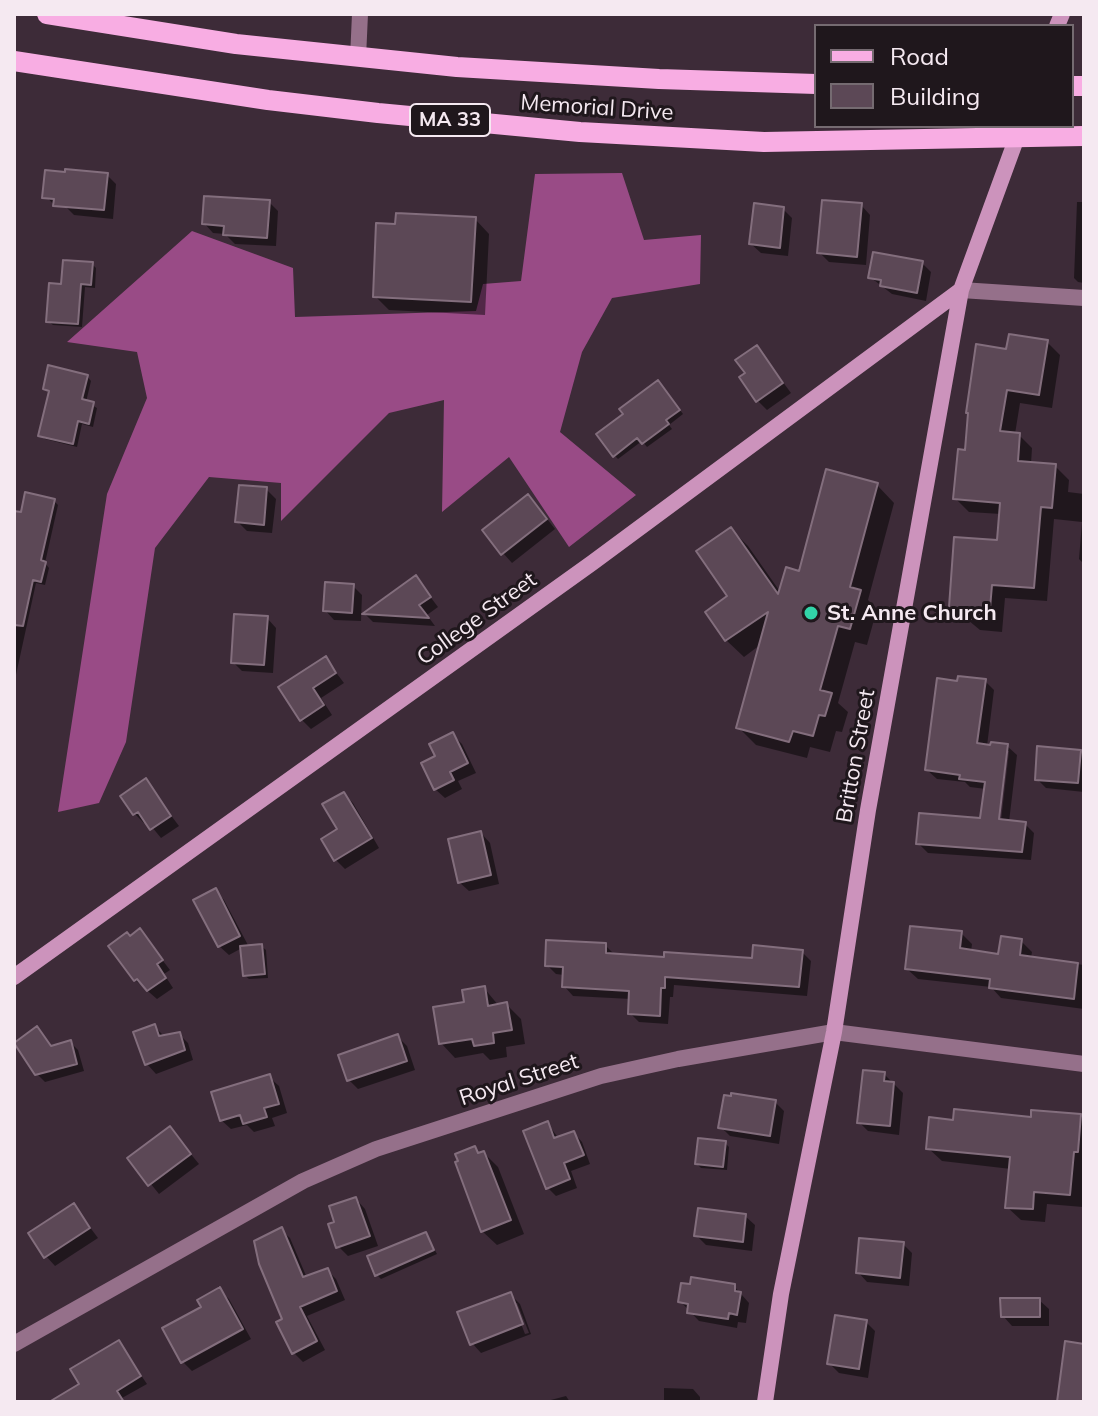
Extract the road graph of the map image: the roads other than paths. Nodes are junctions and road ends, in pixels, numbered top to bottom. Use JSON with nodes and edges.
{"nodes":[{"id":1,"x":47,"y":14,"type":"edge"},
{"id":2,"x":360,"y":14,"type":"edge"},
{"id":3,"x":358,"y":58,"type":"junction"},
{"id":4,"x":14,"y":61,"type":"edge"},
{"id":5,"x":814,"y":84,"type":"edge"},
{"id":6,"x":1019,"y":132,"type":"edge"},
{"id":7,"x":1084,"y":136,"type":"edge"},
{"id":8,"x":961,"y":290,"type":"junction"},
{"id":9,"x":1084,"y":298,"type":"edge"},
{"id":10,"x":14,"y":977,"type":"edge"},
{"id":11,"x":834,"y":1032,"type":"junction"},
{"id":12,"x":1084,"y":1064,"type":"edge"},
{"id":13,"x":14,"y":1344,"type":"edge"},
{"id":14,"x":765,"y":1402,"type":"edge"}],
"edges":[{"from":1,"to":3,"type":"main road","name":"Memorial Drive"},
{"from":2,"to":3,"type":"street"},
{"from":3,"to":5,"type":"main road","name":"Memorial Drive"},
{"from":4,"to":6,"type":"main road","name":"Memorial Drive","number":"MA 33"},
{"from":6,"to":7,"type":"main road","name":"Memorial Drive","number":"MA 33"},
{"from":6,"to":8,"type":"street","name":"Britton Street"},
{"from":8,"to":9,"type":"street"},
{"from":8,"to":10,"type":"street","name":"College Street"},
{"from":8,"to":11,"type":"street","name":"Britton Street"},
{"from":11,"to":12,"type":"street","name":"Royal Street"},
{"from":11,"to":13,"type":"street","name":"Royal Street"},
{"from":11,"to":14,"type":"street","name":"Britton Street"}]}
